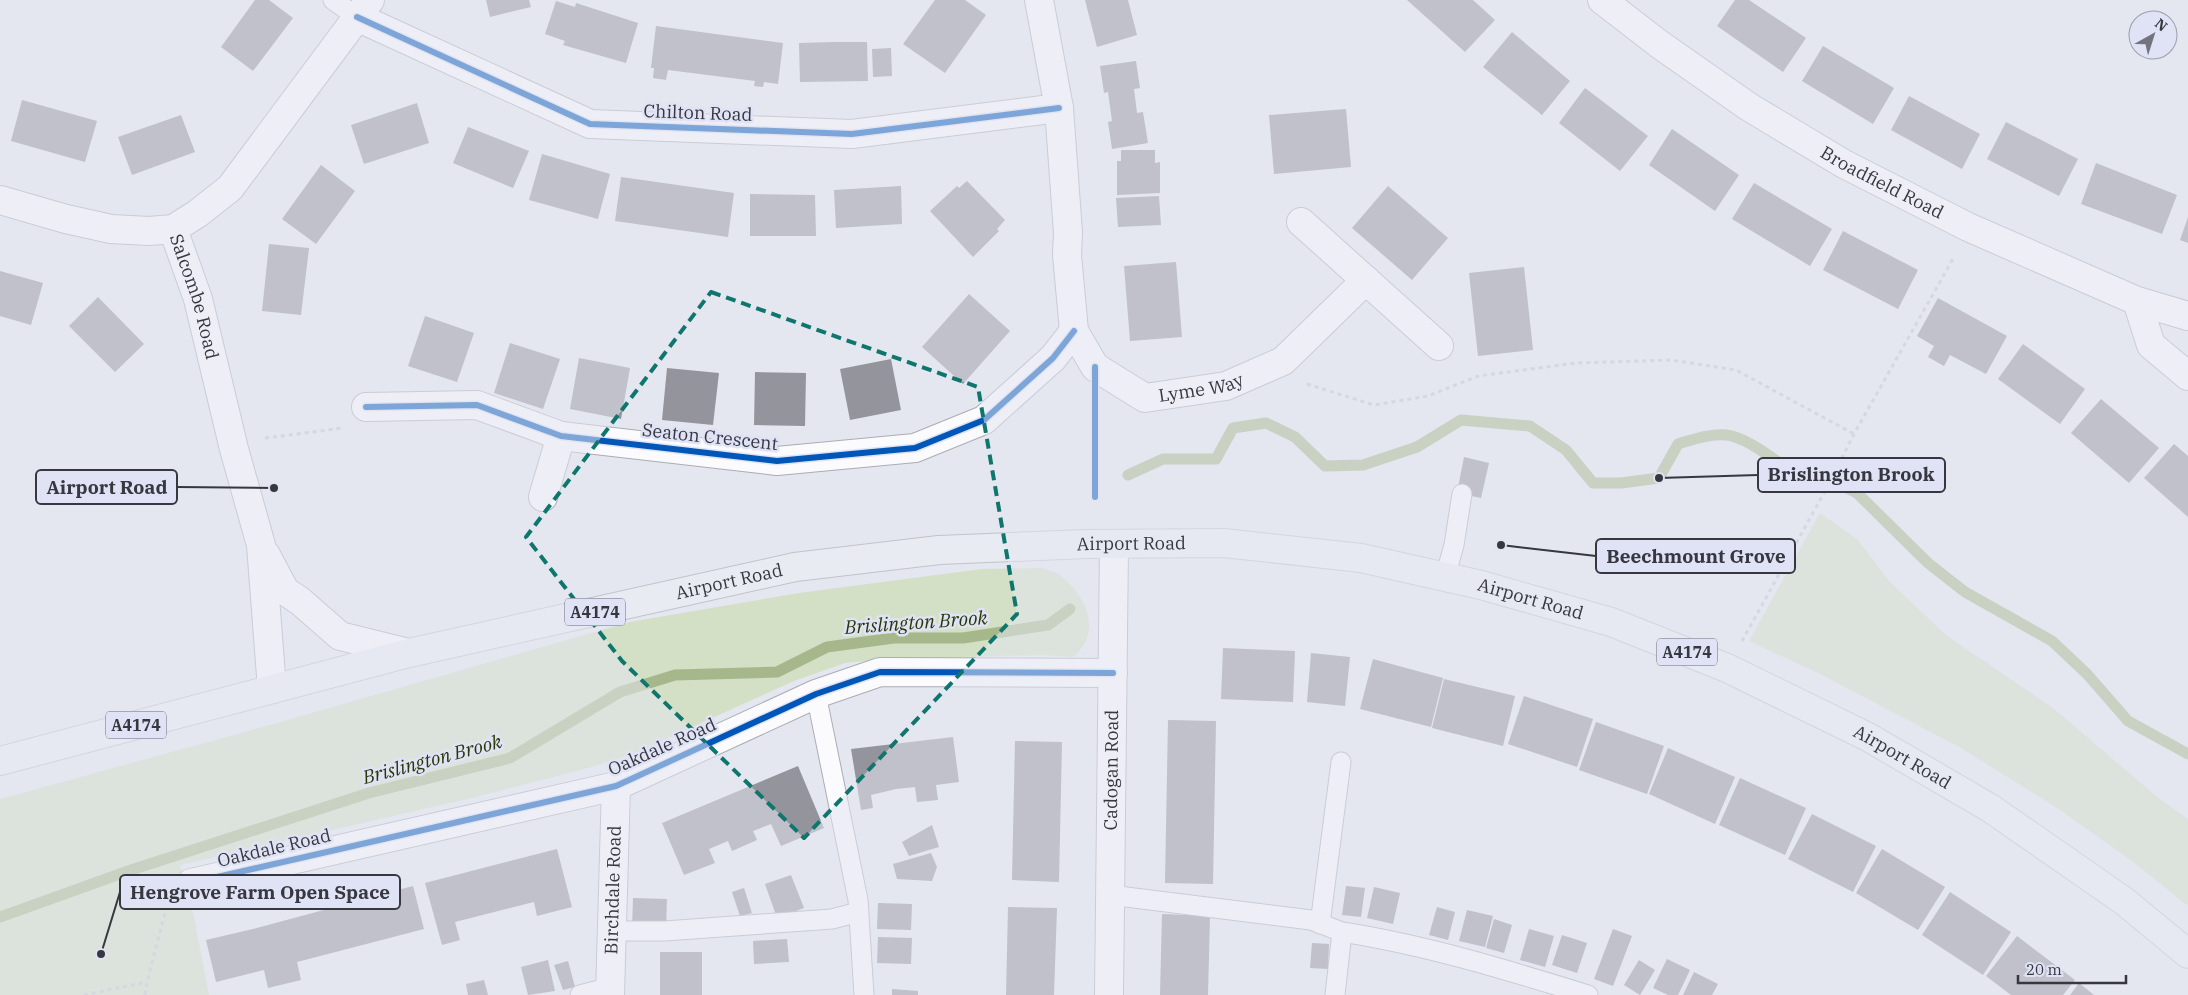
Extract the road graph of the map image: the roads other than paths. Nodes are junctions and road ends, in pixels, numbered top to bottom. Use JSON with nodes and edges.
{"nodes":[{"id":1,"x":333,"y":0,"type":"edge"},
{"id":2,"x":1039,"y":0,"type":"edge"},
{"id":3,"x":1602,"y":0,"type":"edge"},
{"id":4,"x":363,"y":8,"type":"edge"},
{"id":5,"x":1059,"y":108,"type":"junction"},
{"id":6,"x":0,"y":200,"type":"edge"},
{"id":7,"x":1302,"y":222,"type":"dead end"},
{"id":8,"x":173,"y":229,"type":"junction"},
{"id":9,"x":1366,"y":280,"type":"junction"},
{"id":10,"x":2137,"y":301,"type":"junction"},
{"id":11,"x":2188,"y":316,"type":"edge"},
{"id":12,"x":1074,"y":331,"type":"junction"},
{"id":13,"x":1439,"y":346,"type":"dead end"},
{"id":14,"x":2188,"y":376,"type":"edge"},
{"id":15,"x":366,"y":407,"type":"road end"},
{"id":16,"x":561,"y":436,"type":"junction"},
{"id":17,"x":1462,"y":494,"type":"dead end"},
{"id":18,"x":543,"y":497,"type":"dead end"},
{"id":19,"x":261,"y":545,"type":"junction"},
{"id":20,"x":1114,"y":545,"type":"junction"},
{"id":21,"x":1445,"y":577,"type":"junction"},
{"id":22,"x":409,"y":653,"type":"junction"},
{"id":23,"x":1113,"y":673,"type":"junction"},
{"id":24,"x":272,"y":688,"type":"junction"},
{"id":25,"x":816,"y":694,"type":"junction"},
{"id":26,"x":0,"y":761,"type":"edge"},
{"id":27,"x":1341,"y":762,"type":"dead end"},
{"id":28,"x":616,"y":786,"type":"junction"},
{"id":29,"x":191,"y":882,"type":"dead end"},
{"id":30,"x":1110,"y":895,"type":"junction"},
{"id":31,"x":859,"y":912,"type":"junction"},
{"id":32,"x":1320,"y":924,"type":"junction"},
{"id":33,"x":612,"y":931,"type":"junction"},
{"id":34,"x":1342,"y":932,"type":"junction"},
{"id":35,"x":2188,"y":954,"type":"edge"},
{"id":36,"x":611,"y":991,"type":"edge"},
{"id":37,"x":580,"y":995,"type":"edge"},
{"id":38,"x":864,"y":995,"type":"edge"},
{"id":39,"x":1109,"y":995,"type":"edge"},
{"id":40,"x":1335,"y":995,"type":"edge"},
{"id":41,"x":1588,"y":995,"type":"edge"}],
"edges":[{"from":1,"to":4,"type":"lane"},
{"from":2,"to":5,"type":"street","name":"Lyme Way"},
{"from":3,"to":10,"type":"street","name":"Broadfield Road"},
{"from":4,"to":5,"type":"street","name":"Chilton Road"},
{"from":4,"to":8,"type":"street","name":"Salcombe Road"},
{"from":5,"to":12,"type":"street","name":"Lyme Way"},
{"from":6,"to":8,"type":"street"},
{"from":7,"to":9,"type":"street"},
{"from":8,"to":19,"type":"street","name":"Salcombe Road"},
{"from":9,"to":12,"type":"street","name":"Lyme Way"},
{"from":9,"to":13,"type":"street"},
{"from":10,"to":11,"type":"street","name":"Broadfield Road"},
{"from":10,"to":14,"type":"street"},
{"from":12,"to":16,"type":"street","name":"Seaton Crescent"},
{"from":15,"to":16,"type":"street","name":"Seaton Crescent"},
{"from":16,"to":18,"type":"street"},
{"from":17,"to":21,"type":"lane"},
{"from":19,"to":22,"type":"street","name":"Salcombe Road"},
{"from":19,"to":24,"type":"street","name":"Salcombe Road"},
{"from":20,"to":21,"type":"highway","name":"Airport Road","number":"A4174"},
{"from":20,"to":22,"type":"highway","name":"Airport Road","number":"A4174"},
{"from":20,"to":23,"type":"street","name":"Cadogan Road"},
{"from":21,"to":35,"type":"highway","name":"Airport Road","number":"A4174"},
{"from":22,"to":24,"type":"highway","name":"Airport Road","number":"A4174"},
{"from":23,"to":25,"type":"street","name":"Oakdale Road"},
{"from":23,"to":30,"type":"street","name":"Cadogan Road"},
{"from":24,"to":26,"type":"highway","name":"Airport Road","number":"A4174"},
{"from":25,"to":28,"type":"street","name":"Oakdale Road"},
{"from":25,"to":31,"type":"lane"},
{"from":27,"to":32,"type":"lane"},
{"from":28,"to":29,"type":"street","name":"Oakdale Road"},
{"from":28,"to":33,"type":"street","name":"Birchdale Road"},
{"from":30,"to":32,"type":"lane"},
{"from":30,"to":39,"type":"street","name":"Cadogan Road"},
{"from":31,"to":33,"type":"lane"},
{"from":31,"to":38,"type":"lane"},
{"from":32,"to":34,"type":"lane"},
{"from":33,"to":36,"type":"street","name":"Birchdale Road"},
{"from":34,"to":40,"type":"lane"},
{"from":34,"to":41,"type":"lane"},
{"from":36,"to":37,"type":"lane"}]}
